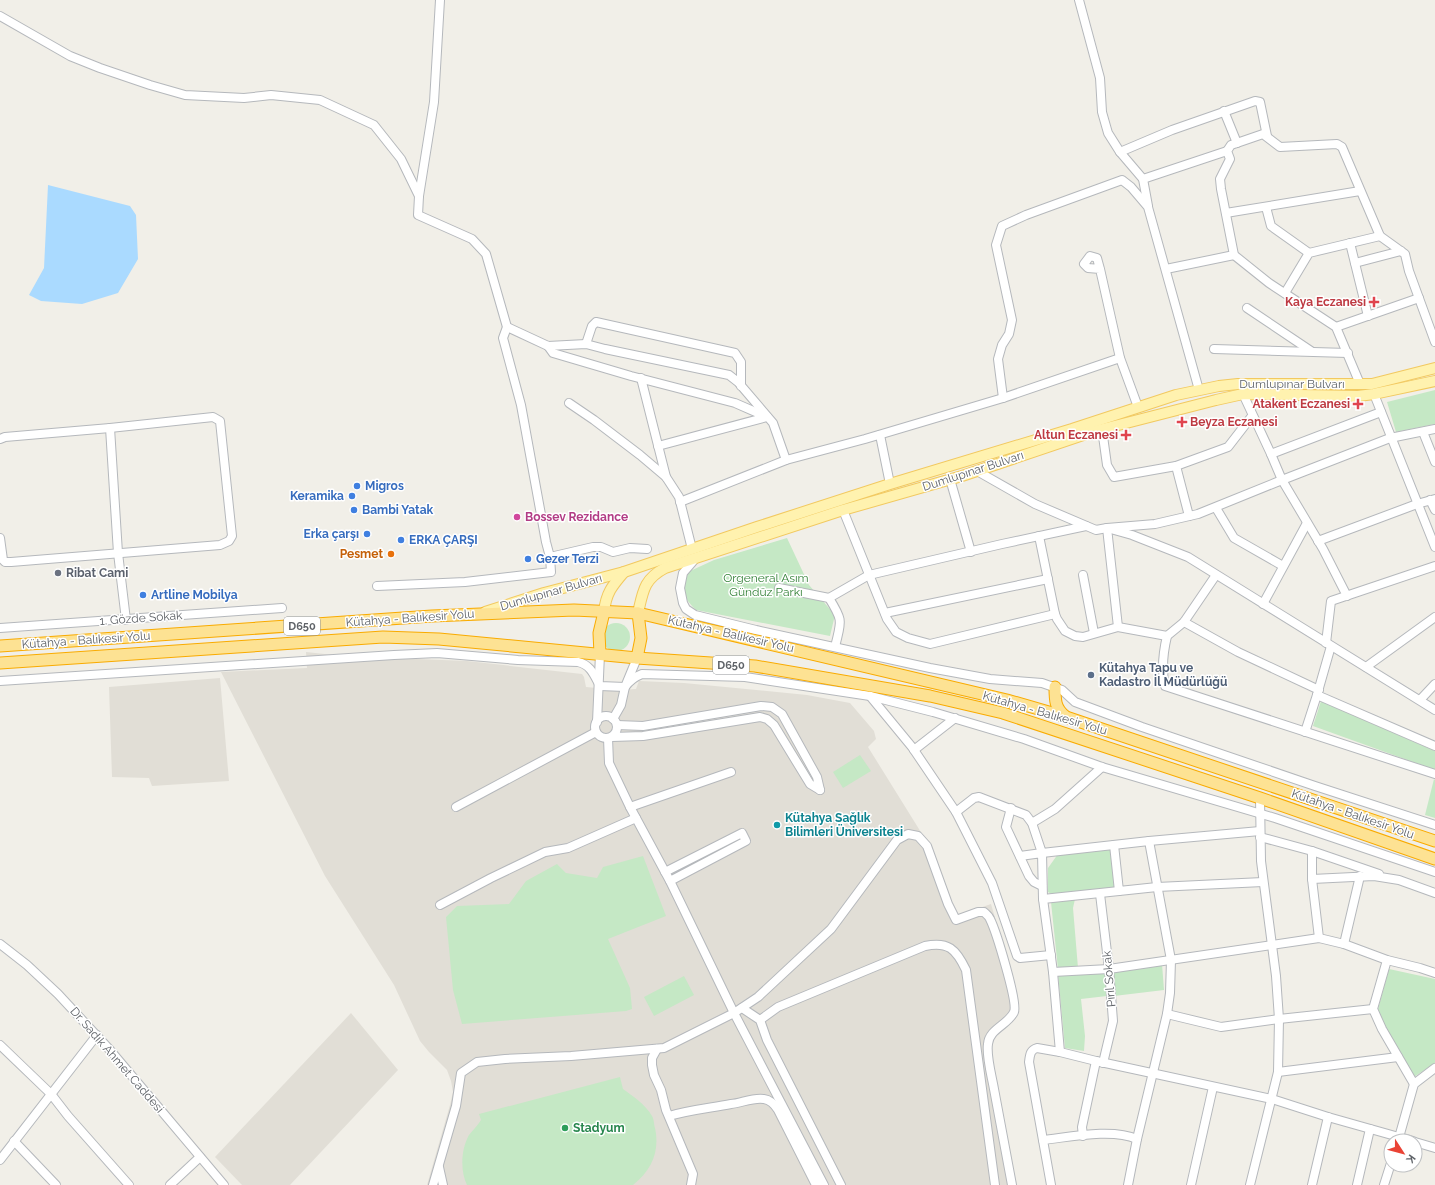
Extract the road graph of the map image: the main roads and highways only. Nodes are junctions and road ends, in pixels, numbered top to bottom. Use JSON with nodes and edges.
{"nodes":[{"id":1,"x":1435,"y":368,"type":"edge"},
{"id":2,"x":1435,"y":381,"type":"edge"},
{"id":3,"x":694,"y":553,"type":"junction"},
{"id":4,"x":624,"y":572,"type":"junction"},
{"id":5,"x":604,"y":612,"type":"junction"},
{"id":6,"x":638,"y":613,"type":"junction"},
{"id":7,"x":479,"y":614,"type":"junction"},
{"id":8,"x":0,"y":646,"type":"edge"},
{"id":9,"x":600,"y":654,"type":"junction"},
{"id":10,"x":0,"y":662,"type":"edge"},
{"id":11,"x":635,"y":662,"type":"junction"},
{"id":12,"x":1055,"y":687,"type":"road end"},
{"id":13,"x":1066,"y":717,"type":"junction"},
{"id":14,"x":1435,"y":841,"type":"edge"},
{"id":15,"x":1435,"y":859,"type":"edge"}],
"edges":[{"from":1,"to":3,"type":"main road","name":"Dumlupınar Bulvarı"},
{"from":2,"to":3,"type":"main road","name":"Dumlupınar Bulvarı"},
{"from":3,"to":4,"type":"main road","name":"Dumlupınar Bulvarı"},
{"from":3,"to":6,"type":"main road","name":"Dumlupınar Bulvarı"},
{"from":4,"to":5,"type":"main road","name":"Dumlupınar Bulvarı"},
{"from":4,"to":7,"type":"main road","name":"Dumlupınar Bulvarı"},
{"from":5,"to":6,"type":"highway","name":"Kütahya - Balıkesir Yolu","number":"D650"},
{"from":5,"to":7,"type":"highway","name":"Kütahya - Balıkesir Yolu","number":"D650"},
{"from":5,"to":9,"type":"highway"},
{"from":6,"to":11,"type":"highway"},
{"from":6,"to":13,"type":"highway","name":"Kütahya - Balıkesir Yolu","number":"D650"},
{"from":7,"to":8,"type":"highway","name":"Kütahya - Balıkesir Yolu","number":"D650"},
{"from":9,"to":10,"type":"highway","name":"Kütahya - Balıkesir Yolu","number":"D650"},
{"from":9,"to":11,"type":"highway","name":"Kütahya - Balıkesir Yolu","number":"D650"},
{"from":11,"to":15,"type":"highway","name":"Kütahya - Balıkesir Yolu","number":"D650"},
{"from":12,"to":13,"type":"highway"},
{"from":13,"to":14,"type":"highway","name":"Kütahya - Balıkesir Yolu","number":"D650"}]}
